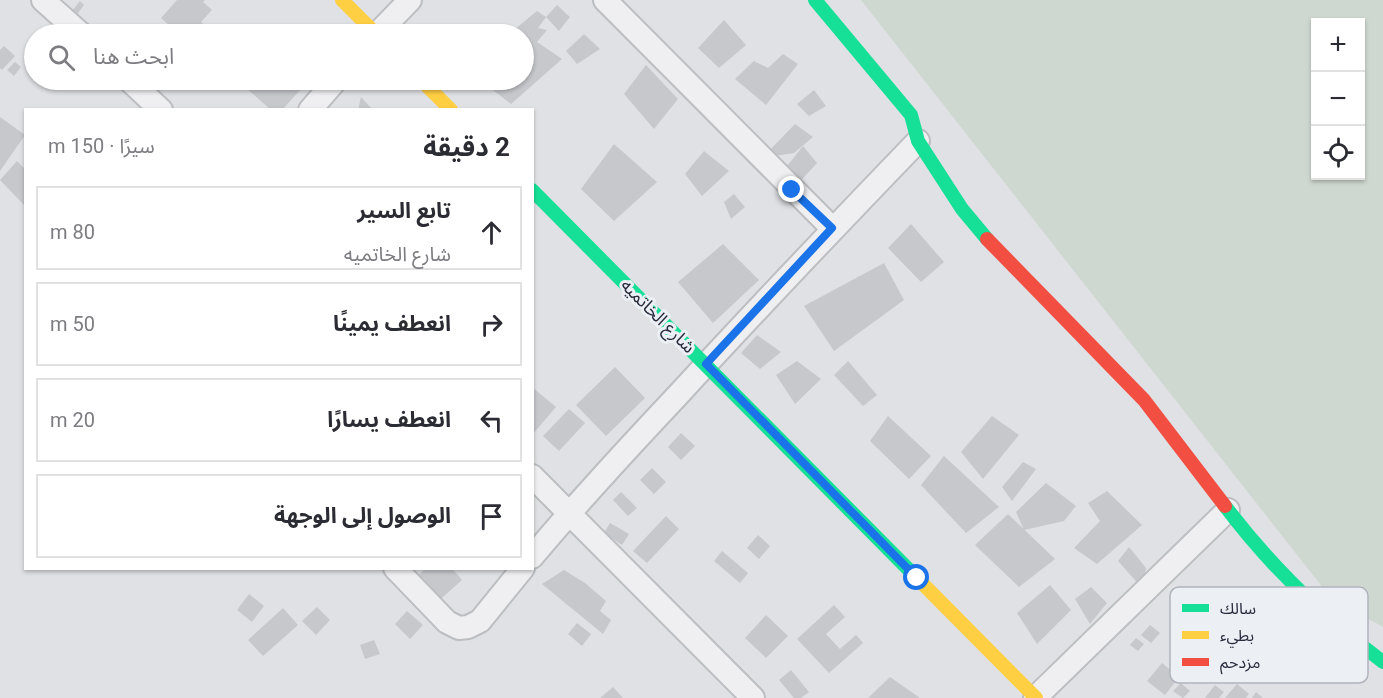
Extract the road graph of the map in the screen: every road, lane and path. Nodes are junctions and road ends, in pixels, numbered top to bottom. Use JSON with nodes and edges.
{"nodes":[{"id":1,"x":43,"y":0,"type":"edge"},
{"id":2,"x":342,"y":0,"type":"edge"},
{"id":3,"x":410,"y":0,"type":"edge"},
{"id":4,"x":605,"y":0,"type":"edge"},
{"id":5,"x":815,"y":0,"type":"edge"},
{"id":6,"x":70,"y":24,"type":"edge"},
{"id":7,"x":366,"y":24,"type":"edge"},
{"id":8,"x":386,"y":24,"type":"edge"},
{"id":9,"x":140,"y":90,"type":"edge"},
{"id":10,"x":327,"y":90,"type":"edge"},
{"id":11,"x":431,"y":90,"type":"edge"},
{"id":12,"x":159,"y":108,"type":"edge"},
{"id":13,"x":312,"y":108,"type":"edge"},
{"id":14,"x":449,"y":108,"type":"edge"},
{"id":15,"x":918,"y":141,"type":"junction"},
{"id":16,"x":534,"y":192,"type":"edge"},
{"id":17,"x":832,"y":228,"type":"junction"},
{"id":18,"x":706,"y":364,"type":"junction"},
{"id":19,"x":534,"y":478,"type":"edge"},
{"id":20,"x":1228,"y":510,"type":"junction"},
{"id":21,"x":569,"y":513,"type":"junction"},
{"id":22,"x":534,"y":555,"type":"edge"},
{"id":23,"x":397,"y":570,"type":"edge"},
{"id":24,"x":521,"y":570,"type":"edge"},
{"id":25,"x":1298,"y":587,"type":"edge"},
{"id":26,"x":1368,"y":651,"type":"edge"},
{"id":27,"x":1383,"y":662,"type":"edge"},
{"id":28,"x":753,"y":698,"type":"edge"},
{"id":29,"x":1036,"y":698,"type":"edge"}],
"edges":[{"from":1,"to":6,"type":"street"},
{"from":2,"to":7,"type":"street"},
{"from":3,"to":8,"type":"street"},
{"from":4,"to":17,"type":"street"},
{"from":5,"to":15,"type":"street"},
{"from":9,"to":12,"type":"street"},
{"from":10,"to":13,"type":"street"},
{"from":11,"to":14,"type":"street"},
{"from":15,"to":17,"type":"street"},
{"from":15,"to":20,"type":"street"},
{"from":16,"to":18,"type":"street","name":"شارع الخاتميه"},
{"from":17,"to":18,"type":"street"},
{"from":18,"to":21,"type":"street"},
{"from":18,"to":29,"type":"street","name":"شارع الخاتميه"},
{"from":19,"to":21,"type":"street"},
{"from":20,"to":25,"type":"street"},
{"from":20,"to":29,"type":"street"},
{"from":21,"to":22,"type":"street"},
{"from":21,"to":28,"type":"street"},
{"from":23,"to":24,"type":"street"},
{"from":26,"to":27,"type":"street"}]}
